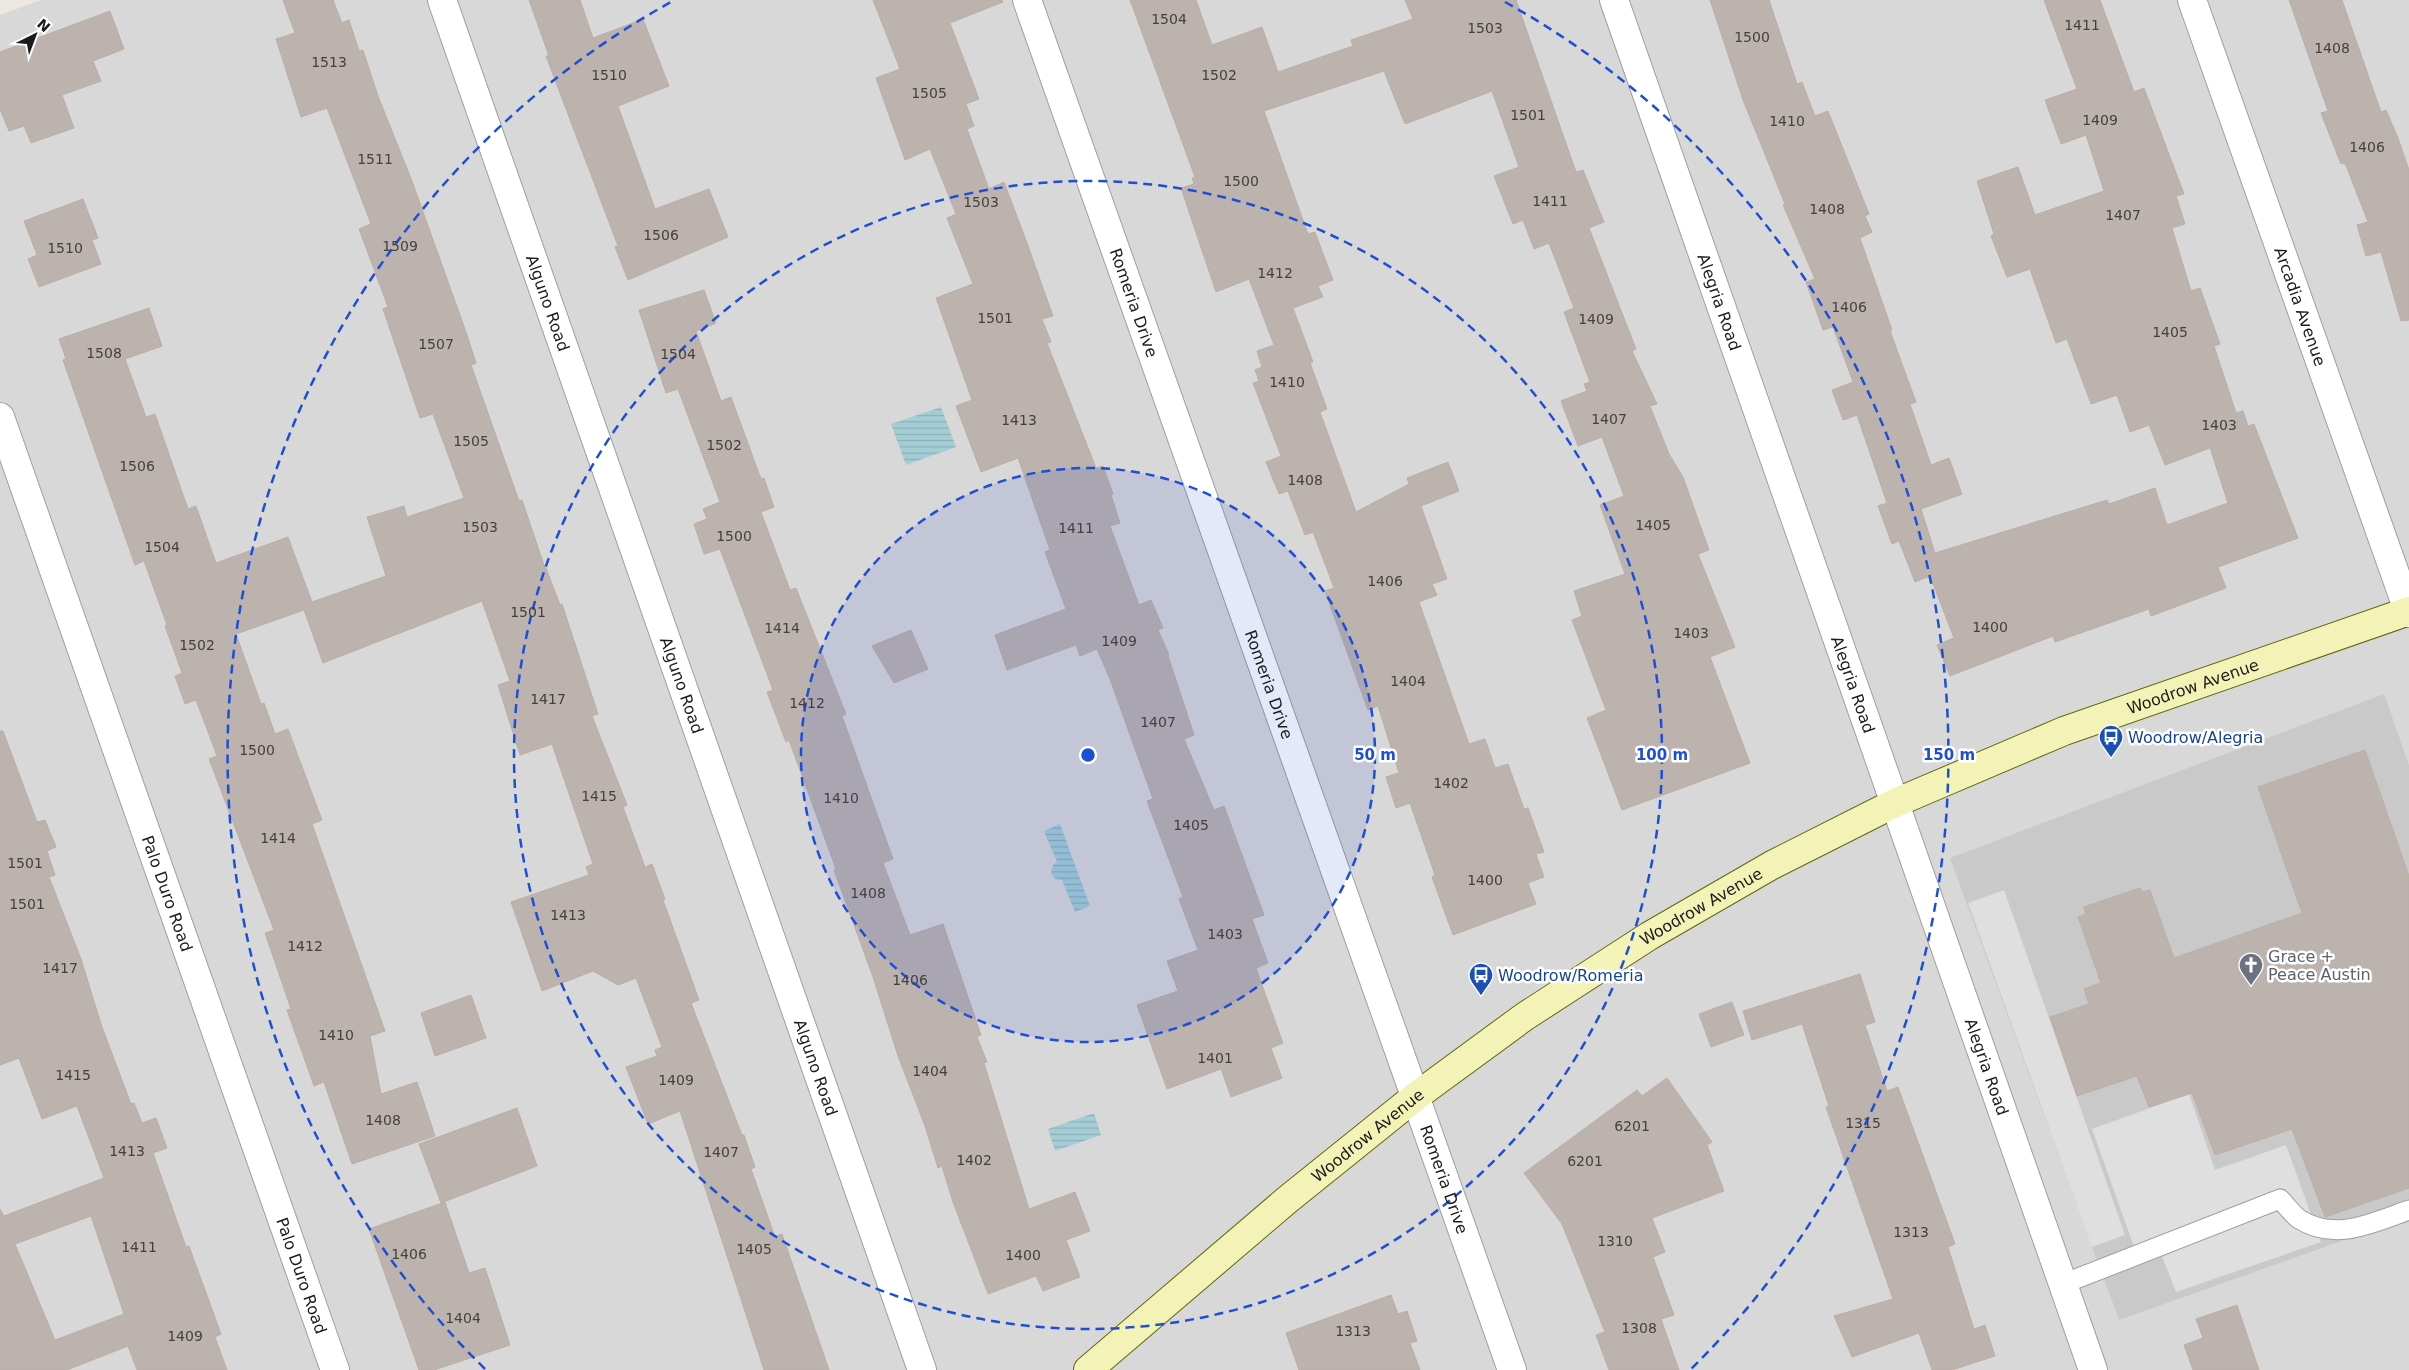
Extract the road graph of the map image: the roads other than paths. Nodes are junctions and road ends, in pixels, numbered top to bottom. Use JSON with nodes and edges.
{"nodes":[{"id":1,"x":442,"y":0,"type":"edge"},
{"id":2,"x":1028,"y":0,"type":"edge"},
{"id":3,"x":1614,"y":0,"type":"edge"},
{"id":4,"x":2192,"y":0,"type":"edge"},
{"id":5,"x":0,"y":417,"type":"edge"},
{"id":6,"x":2409,"y":612,"type":"edge"},
{"id":7,"x":1895,"y":803,"type":"junction"},
{"id":8,"x":1415,"y":1096,"type":"junction"},
{"id":9,"x":2409,"y":1210,"type":"edge"},
{"id":10,"x":2062,"y":1284,"type":"junction"},
{"id":11,"x":334,"y":1370,"type":"edge"},
{"id":12,"x":922,"y":1370,"type":"edge"},
{"id":13,"x":1088,"y":1370,"type":"edge"},
{"id":14,"x":1512,"y":1370,"type":"edge"},
{"id":15,"x":2093,"y":1370,"type":"edge"}],
"edges":[{"from":1,"to":12,"type":"street","name":"Alguno Road"},
{"from":2,"to":8,"type":"street","name":"Romeria Drive"},
{"from":3,"to":7,"type":"street","name":"Alegria Road"},
{"from":4,"to":6,"type":"street","name":"Arcadia Avenue"},
{"from":5,"to":11,"type":"street","name":"Palo Duro Road"},
{"from":6,"to":7,"type":"street","name":"Woodrow Avenue"},
{"from":7,"to":8,"type":"street","name":"Woodrow Avenue"},
{"from":7,"to":10,"type":"street","name":"Alegria Road"},
{"from":8,"to":13,"type":"street","name":"Woodrow Avenue"},
{"from":8,"to":14,"type":"street","name":"Romeria Drive"},
{"from":9,"to":10,"type":"lane"},
{"from":10,"to":15,"type":"street","name":"Alegria Road"}]}
